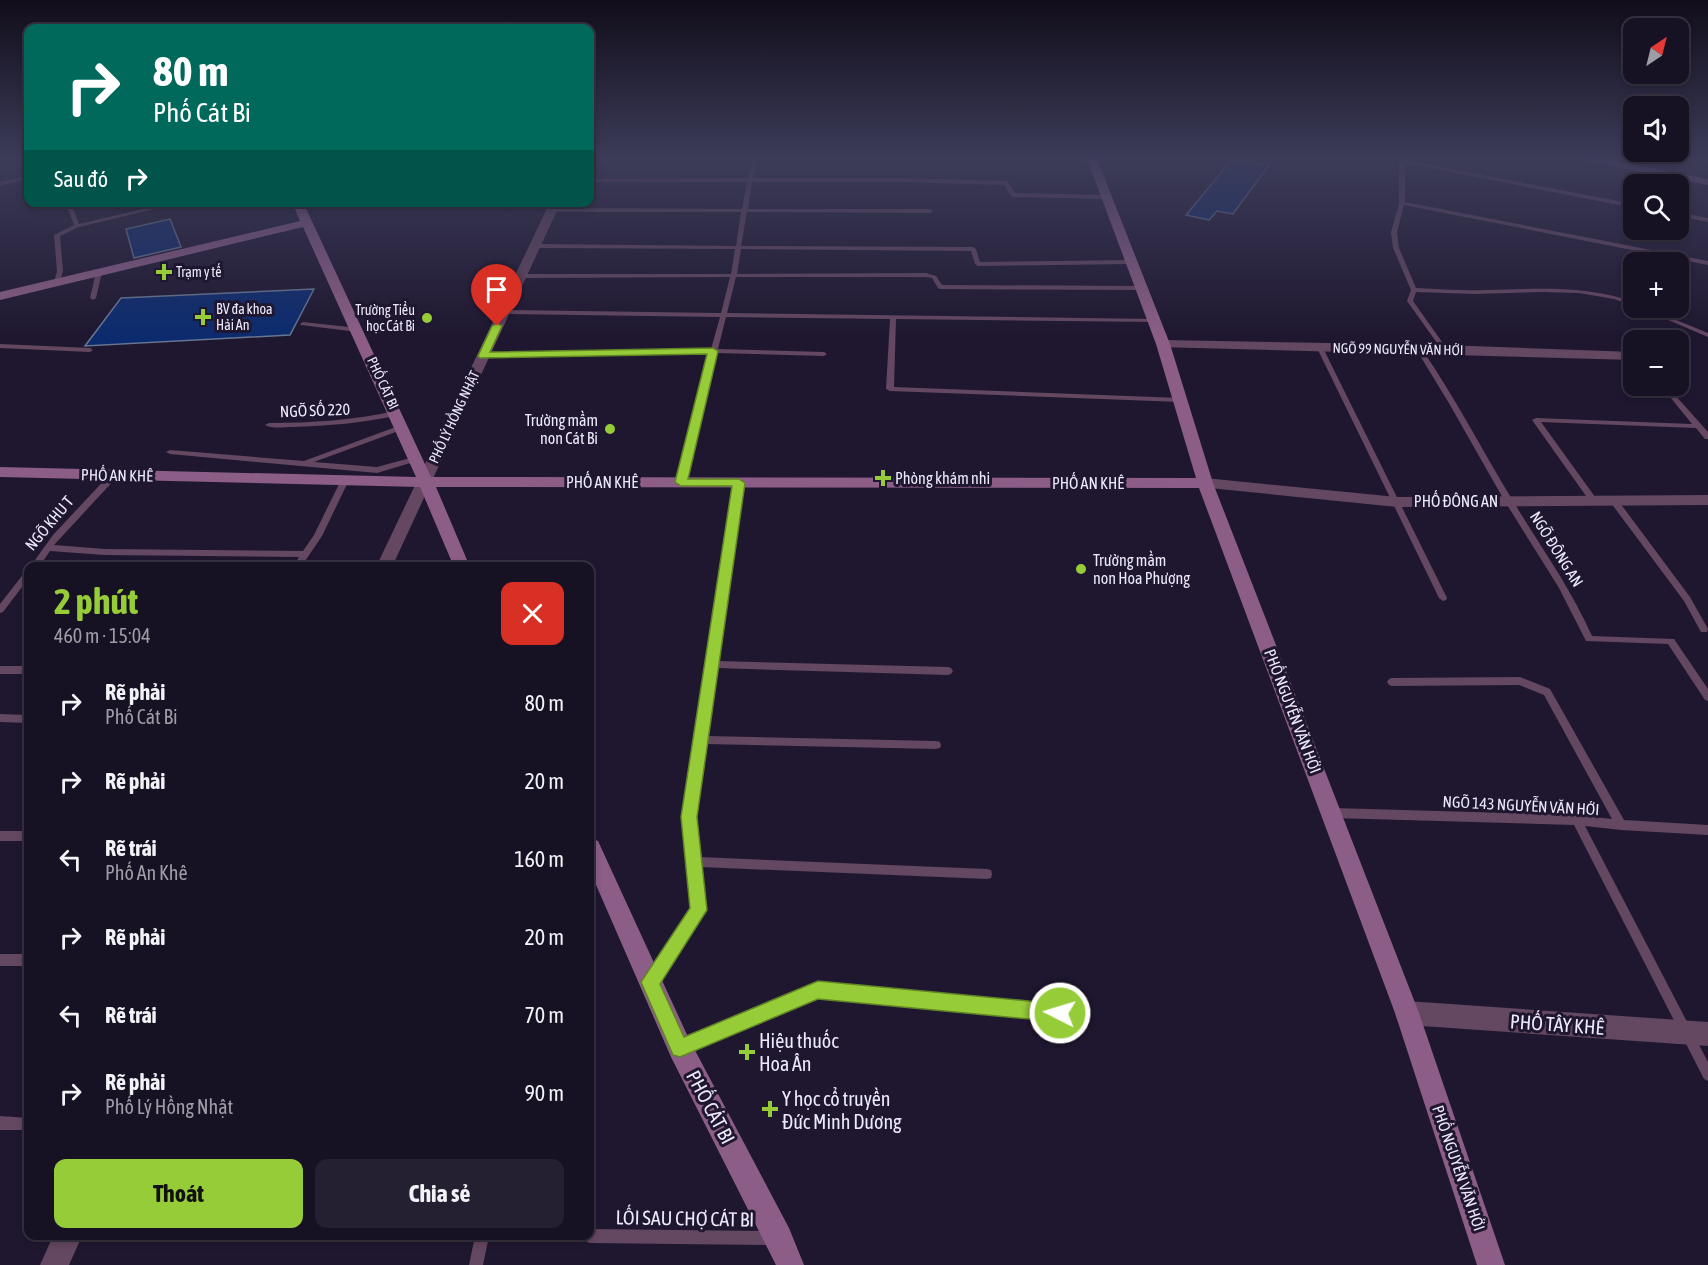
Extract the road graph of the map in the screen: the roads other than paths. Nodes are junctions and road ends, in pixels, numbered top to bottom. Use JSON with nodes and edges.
{"nodes":[{"id":1,"x":74,"y":218,"type":"edge"},
{"id":2,"x":112,"y":218,"type":"edge"},
{"id":3,"x":302,"y":218,"type":"edge"},
{"id":4,"x":549,"y":218,"type":"edge"},
{"id":5,"x":743,"y":218,"type":"edge"},
{"id":6,"x":1114,"y":218,"type":"edge"},
{"id":7,"x":1398,"y":218,"type":"edge"},
{"id":8,"x":1479,"y":218,"type":"edge"},
{"id":9,"x":304,"y":223,"type":"junction"},
{"id":10,"x":77,"y":226,"type":"junction"},
{"id":11,"x":536,"y":246,"type":"junction"},
{"id":12,"x":737,"y":248,"type":"junction"},
{"id":13,"x":1132,"y":262,"type":"junction"},
{"id":14,"x":1708,"y":263,"type":"edge"},
{"id":15,"x":99,"y":272,"type":"junction"},
{"id":16,"x":521,"y":276,"type":"junction"},
{"id":17,"x":733,"y":277,"type":"junction"},
{"id":18,"x":57,"y":282,"type":"junction"},
{"id":19,"x":1142,"y":288,"type":"junction"},
{"id":20,"x":1414,"y":290,"type":"junction"},
{"id":21,"x":0,"y":296,"type":"edge"},
{"id":22,"x":93,"y":298,"type":"dead end"},
{"id":23,"x":1623,"y":300,"type":"edge"},
{"id":24,"x":504,"y":312,"type":"junction"},
{"id":25,"x":723,"y":315,"type":"junction"},
{"id":26,"x":893,"y":317,"type":"junction"},
{"id":27,"x":1667,"y":318,"type":"edge"},
{"id":28,"x":1154,"y":321,"type":"junction"},
{"id":29,"x":303,"y":324,"type":"dead end"},
{"id":30,"x":358,"y":330,"type":"junction"},
{"id":31,"x":1708,"y":335,"type":"edge"},
{"id":32,"x":1163,"y":344,"type":"junction"},
{"id":33,"x":0,"y":346,"type":"edge"},
{"id":34,"x":1320,"y":348,"type":"junction"},
{"id":35,"x":1419,"y":349,"type":"junction"},
{"id":36,"x":1443,"y":349,"type":"junction"},
{"id":37,"x":90,"y":350,"type":"dead end"},
{"id":38,"x":713,"y":351,"type":"junction"},
{"id":39,"x":824,"y":354,"type":"dead end"},
{"id":40,"x":483,"y":356,"type":"junction"},
{"id":41,"x":1623,"y":356,"type":"edge"},
{"id":42,"x":1672,"y":396,"type":"edge"},
{"id":43,"x":1180,"y":400,"type":"junction"},
{"id":44,"x":396,"y":412,"type":"junction"},
{"id":45,"x":269,"y":425,"type":"dead end"},
{"id":46,"x":1697,"y":426,"type":"junction"},
{"id":47,"x":402,"y":427,"type":"junction"},
{"id":48,"x":1708,"y":437,"type":"edge"},
{"id":49,"x":170,"y":452,"type":"dead end"},
{"id":50,"x":414,"y":459,"type":"junction"},
{"id":51,"x":304,"y":463,"type":"junction"},
{"id":52,"x":0,"y":472,"type":"edge"},
{"id":53,"x":114,"y":475,"type":"junction"},
{"id":54,"x":345,"y":480,"type":"junction"},
{"id":55,"x":424,"y":482,"type":"junction"},
{"id":56,"x":681,"y":482,"type":"junction"},
{"id":57,"x":739,"y":483,"type":"junction"},
{"id":58,"x":1205,"y":483,"type":"junction"},
{"id":59,"x":1708,"y":500,"type":"edge"},
{"id":60,"x":1397,"y":501,"type":"junction"},
{"id":61,"x":1509,"y":501,"type":"junction"},
{"id":62,"x":1594,"y":501,"type":"junction"},
{"id":63,"x":1614,"y":501,"type":"junction"},
{"id":64,"x":48,"y":548,"type":"junction"},
{"id":65,"x":304,"y":554,"type":"junction"},
{"id":66,"x":38,"y":562,"type":"edge"},
{"id":67,"x":300,"y":562,"type":"edge"},
{"id":68,"x":386,"y":562,"type":"edge"},
{"id":69,"x":460,"y":562,"type":"edge"},
{"id":70,"x":24,"y":579,"type":"edge"},
{"id":71,"x":1443,"y":598,"type":"dead end"},
{"id":72,"x":0,"y":610,"type":"edge"},
{"id":73,"x":1704,"y":630,"type":"dead end"},
{"id":74,"x":712,"y":664,"type":"junction"},
{"id":75,"x":24,"y":669,"type":"edge"},
{"id":76,"x":0,"y":670,"type":"edge"},
{"id":77,"x":948,"y":671,"type":"dead end"},
{"id":78,"x":1392,"y":682,"type":"dead end"},
{"id":79,"x":1708,"y":697,"type":"edge"},
{"id":80,"x":0,"y":718,"type":"edge"},
{"id":81,"x":24,"y":719,"type":"edge"},
{"id":82,"x":700,"y":740,"type":"junction"},
{"id":83,"x":936,"y":744,"type":"dead end"},
{"id":84,"x":1333,"y":813,"type":"junction"},
{"id":85,"x":1577,"y":820,"type":"junction"},
{"id":86,"x":1621,"y":825,"type":"junction"},
{"id":87,"x":1708,"y":830,"type":"edge"},
{"id":88,"x":0,"y":836,"type":"edge"},
{"id":89,"x":24,"y":836,"type":"edge"},
{"id":90,"x":594,"y":858,"type":"edge"},
{"id":91,"x":694,"y":862,"type":"junction"},
{"id":92,"x":987,"y":874,"type":"dead end"},
{"id":93,"x":0,"y":960,"type":"edge"},
{"id":94,"x":24,"y":960,"type":"edge"},
{"id":95,"x":650,"y":982,"type":"junction"},
{"id":96,"x":1060,"y":1013,"type":"dead end"},
{"id":97,"x":1407,"y":1013,"type":"junction"},
{"id":98,"x":1697,"y":1033,"type":"edge"},
{"id":99,"x":680,"y":1048,"type":"junction"},
{"id":100,"x":1708,"y":1075,"type":"edge"},
{"id":101,"x":0,"y":1123,"type":"edge"},
{"id":102,"x":24,"y":1124,"type":"edge"},
{"id":103,"x":594,"y":1236,"type":"edge"},
{"id":104,"x":779,"y":1238,"type":"junction"},
{"id":105,"x":66,"y":1240,"type":"edge"},
{"id":106,"x":481,"y":1240,"type":"edge"},
{"id":107,"x":54,"y":1265,"type":"edge"},
{"id":108,"x":476,"y":1265,"type":"edge"},
{"id":109,"x":790,"y":1265,"type":"edge"},
{"id":110,"x":1491,"y":1265,"type":"edge"}],
"edges":[{"from":1,"to":10,"type":"lane"},
{"from":2,"to":10,"type":"lane"},
{"from":3,"to":9,"type":"street","name":"PHỐ CÁT BI"},
{"from":4,"to":11,"type":"street","name":"PHỐ LÝ HỒNG NHẬT"},
{"from":5,"to":12,"type":"lane"},
{"from":6,"to":13,"type":"street","name":"PHỐ NGUYỄN VĂN HỚI"},
{"from":7,"to":20,"type":"lane"},
{"from":8,"to":14,"type":"lane"},
{"from":9,"to":15,"type":"street"},
{"from":9,"to":30,"type":"street","name":"PHỐ CÁT BI"},
{"from":10,"to":18,"type":"lane"},
{"from":11,"to":12,"type":"lane"},
{"from":11,"to":16,"type":"street","name":"PHỐ LÝ HỒNG NHẬT"},
{"from":12,"to":13,"type":"lane"},
{"from":12,"to":17,"type":"lane"},
{"from":13,"to":19,"type":"street","name":"PHỐ NGUYỄN VĂN HỚI"},
{"from":15,"to":18,"type":"street"},
{"from":15,"to":22,"type":"lane"},
{"from":16,"to":17,"type":"lane"},
{"from":16,"to":24,"type":"street","name":"PHỐ LÝ HỒNG NHẬT"},
{"from":17,"to":19,"type":"lane"},
{"from":17,"to":25,"type":"lane"},
{"from":18,"to":21,"type":"street"},
{"from":19,"to":28,"type":"street","name":"PHỐ NGUYỄN VĂN HỚI"},
{"from":20,"to":23,"type":"lane"},
{"from":20,"to":36,"type":"lane"},
{"from":24,"to":25,"type":"lane"},
{"from":24,"to":40,"type":"street","name":"PHỐ LÝ HỒNG NHẬT"},
{"from":25,"to":26,"type":"lane"},
{"from":25,"to":38,"type":"lane"},
{"from":26,"to":28,"type":"lane"},
{"from":26,"to":43,"type":"lane"},
{"from":27,"to":31,"type":"lane"},
{"from":28,"to":32,"type":"street","name":"PHỐ NGUYỄN VĂN HỚI"},
{"from":29,"to":30,"type":"lane"},
{"from":30,"to":44,"type":"street","name":"PHỐ CÁT BI"},
{"from":32,"to":34,"type":"street","name":"NGÕ 99 NGUYỄN VĂN HỚI"},
{"from":32,"to":43,"type":"street","name":"PHỐ NGUYỄN VĂN HỚI"},
{"from":33,"to":37,"type":"lane"},
{"from":34,"to":35,"type":"street","name":"NGÕ 99 NGUYỄN VĂN HỚI"},
{"from":34,"to":60,"type":"lane"},
{"from":35,"to":36,"type":"street","name":"NGÕ 99 NGUYỄN VĂN HỚI"},
{"from":35,"to":61,"type":"lane","name":"NGÕ ĐÔNG AN"},
{"from":36,"to":41,"type":"street","name":"NGÕ 99 NGUYỄN VĂN HỚI"},
{"from":38,"to":39,"type":"lane"},
{"from":38,"to":40,"type":"lane"},
{"from":38,"to":56,"type":"lane"},
{"from":40,"to":55,"type":"street","name":"PHỐ LÝ HỒNG NHẬT"},
{"from":42,"to":46,"type":"lane"},
{"from":43,"to":58,"type":"street","name":"PHỐ NGUYỄN VĂN HỚI"},
{"from":44,"to":45,"type":"lane","name":"NGÕ SỐ 220"},
{"from":44,"to":47,"type":"street","name":"PHỐ CÁT BI"},
{"from":46,"to":48,"type":"lane"},
{"from":46,"to":62,"type":"lane"},
{"from":47,"to":50,"type":"street","name":"PHỐ CÁT BI"},
{"from":47,"to":51,"type":"lane"},
{"from":49,"to":51,"type":"lane"},
{"from":50,"to":51,"type":"lane"},
{"from":50,"to":55,"type":"street","name":"PHỐ CÁT BI"},
{"from":52,"to":53,"type":"street","name":"PHỐ AN KHÊ"},
{"from":53,"to":54,"type":"street","name":"PHỐ AN KHÊ"},
{"from":53,"to":64,"type":"lane","name":"NGÕ KHU T"},
{"from":54,"to":55,"type":"street","name":"PHỐ AN KHÊ"},
{"from":54,"to":65,"type":"lane"},
{"from":55,"to":56,"type":"street","name":"PHỐ AN KHÊ"},
{"from":55,"to":68,"type":"street","name":"PHỐ LÝ HỒNG NHẬT"},
{"from":55,"to":69,"type":"street","name":"PHỐ CÁT BI"},
{"from":56,"to":57,"type":"street","name":"PHỐ AN KHÊ"},
{"from":57,"to":58,"type":"street","name":"PHỐ AN KHÊ"},
{"from":57,"to":74,"type":"lane"},
{"from":58,"to":60,"type":"street","name":"PHỐ ĐÔNG AN"},
{"from":58,"to":84,"type":"street","name":"PHỐ NGUYỄN VĂN HỚI"},
{"from":59,"to":63,"type":"street","name":"PHỐ ĐÔNG AN"},
{"from":60,"to":61,"type":"street","name":"PHỐ ĐÔNG AN"},
{"from":60,"to":71,"type":"lane"},
{"from":61,"to":62,"type":"street","name":"PHỐ ĐÔNG AN"},
{"from":61,"to":79,"type":"lane","name":"NGÕ ĐÔNG AN"},
{"from":62,"to":63,"type":"street","name":"PHỐ ĐÔNG AN"},
{"from":63,"to":73,"type":"lane"},
{"from":64,"to":65,"type":"lane"},
{"from":64,"to":66,"type":"lane","name":"NGÕ KHU T"},
{"from":65,"to":67,"type":"lane"},
{"from":70,"to":72,"type":"lane","name":"NGÕ KHU T"},
{"from":74,"to":77,"type":"lane"},
{"from":74,"to":82,"type":"lane"},
{"from":75,"to":76,"type":"lane"},
{"from":78,"to":86,"type":"lane"},
{"from":80,"to":81,"type":"lane"},
{"from":82,"to":83,"type":"lane"},
{"from":82,"to":91,"type":"lane"},
{"from":84,"to":85,"type":"lane","name":"NGÕ 143 NGUYỄN VĂN HỚI"},
{"from":84,"to":97,"type":"street","name":"PHỐ NGUYỄN VĂN HỚI"},
{"from":85,"to":86,"type":"lane","name":"NGÕ 143 NGUYỄN VĂN HỚI"},
{"from":85,"to":98,"type":"lane"},
{"from":86,"to":87,"type":"lane","name":"NGÕ 143 NGUYỄN VĂN HỚI"},
{"from":88,"to":89,"type":"lane"},
{"from":90,"to":95,"type":"street","name":"PHỐ CÁT BI"},
{"from":91,"to":92,"type":"lane"},
{"from":91,"to":95,"type":"lane"},
{"from":93,"to":94,"type":"lane"},
{"from":95,"to":99,"type":"street","name":"PHỐ CÁT BI"},
{"from":96,"to":99,"type":"lane"},
{"from":97,"to":98,"type":"street","name":"PHỐ TÂY KHÊ"},
{"from":97,"to":110,"type":"street","name":"PHỐ NGUYỄN VĂN HỚI"},
{"from":98,"to":100,"type":"lane"},
{"from":99,"to":104,"type":"street","name":"PHỐ CÁT BI"},
{"from":101,"to":102,"type":"lane"},
{"from":103,"to":104,"type":"lane","name":"LỐI SAU CHỢ CÁT BI"},
{"from":104,"to":109,"type":"street","name":"PHỐ CÁT BI"},
{"from":105,"to":107,"type":"street"},
{"from":106,"to":108,"type":"lane"}]}
